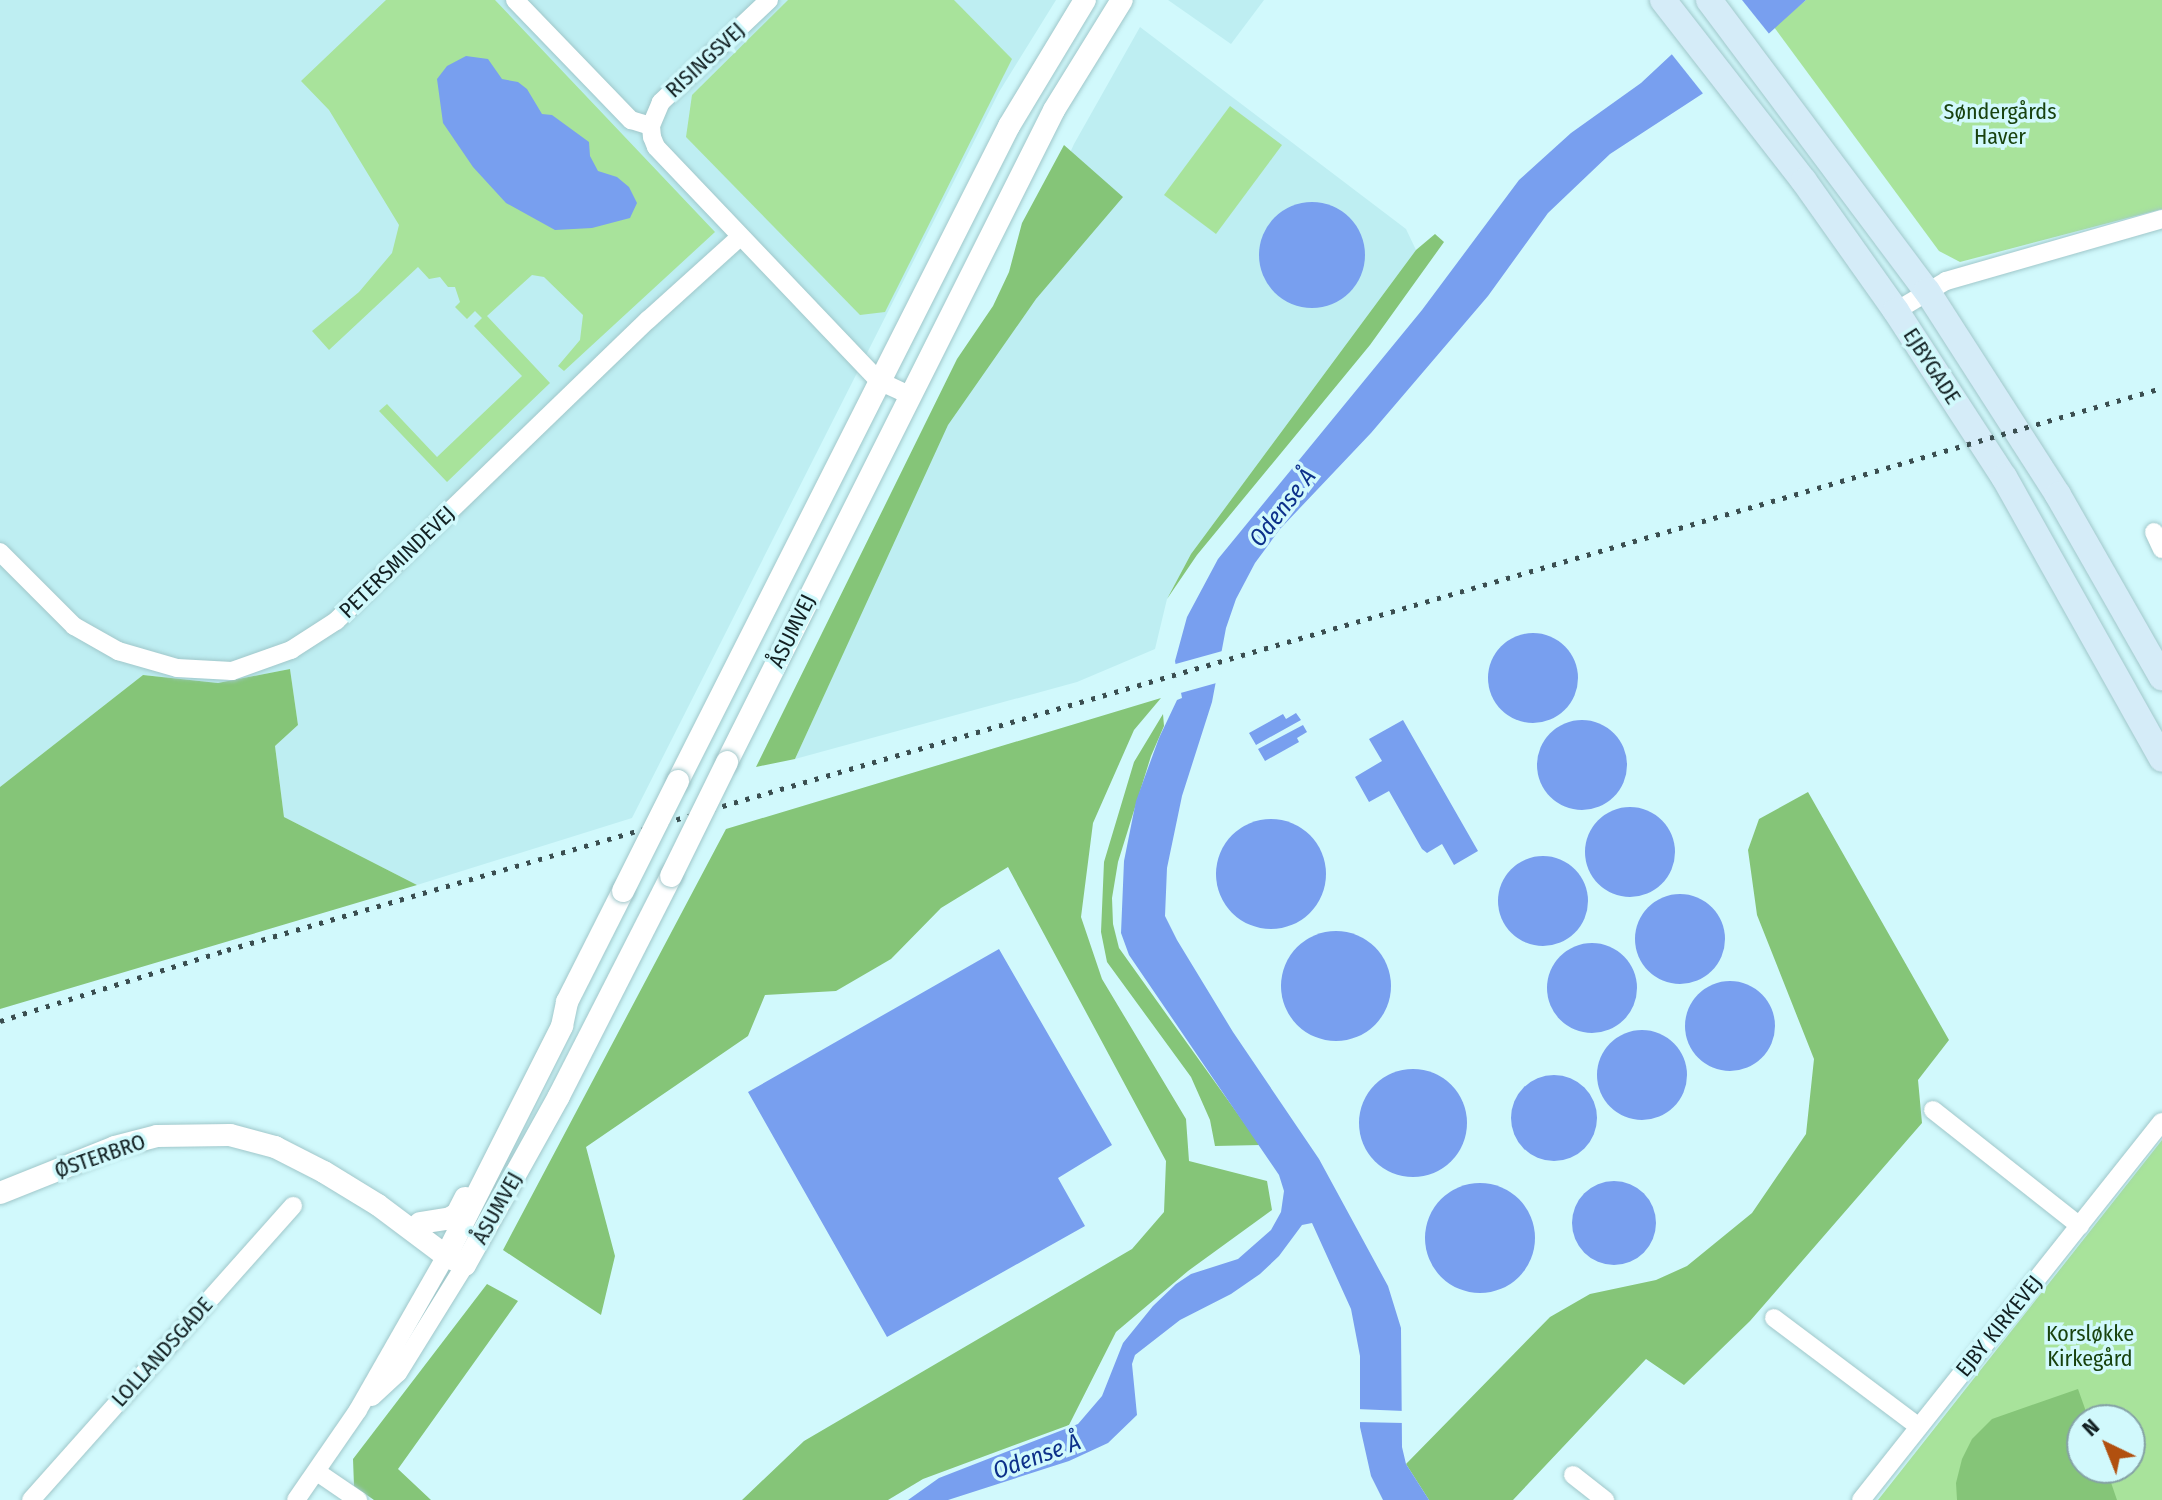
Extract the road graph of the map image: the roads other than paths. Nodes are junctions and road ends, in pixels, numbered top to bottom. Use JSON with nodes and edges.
{"nodes":[{"id":1,"x":515,"y":0,"type":"edge"},
{"id":2,"x":769,"y":0,"type":"edge"},
{"id":3,"x":1085,"y":0,"type":"edge"},
{"id":4,"x":1122,"y":0,"type":"edge"},
{"id":5,"x":1709,"y":0,"type":"edge"},
{"id":6,"x":1664,"y":1,"type":"edge"},
{"id":7,"x":651,"y":126,"type":"junction"},
{"id":8,"x":2162,"y":219,"type":"edge"},
{"id":9,"x":740,"y":237,"type":"junction"},
{"id":10,"x":1927,"y":291,"type":"junction"},
{"id":11,"x":1896,"y":311,"type":"junction"},
{"id":12,"x":879,"y":381,"type":"junction"},
{"id":13,"x":909,"y":395,"type":"junction"},
{"id":14,"x":0,"y":552,"type":"edge"},
{"id":15,"x":2162,"y":677,"type":"edge"},
{"id":16,"x":2162,"y":759,"type":"edge"},
{"id":17,"x":567,"y":1002,"type":"junction"},
{"id":18,"x":1933,"y":1110,"type":"dead end"},
{"id":19,"x":2162,"y":1122,"type":"edge"},
{"id":20,"x":0,"y":1193,"type":"edge"},
{"id":21,"x":378,"y":1205,"type":"junction"},
{"id":22,"x":293,"y":1206,"type":"dead end"},
{"id":23,"x":420,"y":1223,"type":"junction"},
{"id":24,"x":2080,"y":1226,"type":"junction"},
{"id":25,"x":459,"y":1254,"type":"junction"},
{"id":26,"x":1774,"y":1318,"type":"dead end"},
{"id":27,"x":1919,"y":1427,"type":"junction"},
{"id":28,"x":317,"y":1472,"type":"junction"},
{"id":29,"x":1573,"y":1475,"type":"dead end"},
{"id":30,"x":31,"y":1500,"type":"edge"},
{"id":31,"x":296,"y":1500,"type":"edge"},
{"id":32,"x":358,"y":1500,"type":"edge"},
{"id":33,"x":1605,"y":1500,"type":"edge"},
{"id":34,"x":1861,"y":1500,"type":"edge"}],
"edges":[{"from":1,"to":7,"type":"street"},
{"from":2,"to":7,"type":"street","name":"RISINGSVEJ"},
{"from":3,"to":12,"type":"street","name":"ÅSUMVEJ"},
{"from":4,"to":13,"type":"street","name":"ÅSUMVEJ"},
{"from":5,"to":10,"type":"main road","name":"EJBYGADE"},
{"from":6,"to":11,"type":"main road","name":"EJBYGADE"},
{"from":7,"to":9,"type":"street"},
{"from":8,"to":10,"type":"street"},
{"from":9,"to":12,"type":"street"},
{"from":9,"to":14,"type":"street","name":"PETERSMINDEVEJ"},
{"from":10,"to":11,"type":"street"},
{"from":10,"to":15,"type":"main road","name":"EJBYGADE"},
{"from":11,"to":16,"type":"main road","name":"EJBYGADE"},
{"from":12,"to":13,"type":"street"},
{"from":12,"to":17,"type":"street","name":"ÅSUMVEJ","bridge":true},
{"from":13,"to":25,"type":"street","name":"ÅSUMVEJ","bridge":true},
{"from":17,"to":23,"type":"street"},
{"from":17,"to":25,"type":"street","name":"ÅSUMVEJ"},
{"from":18,"to":24,"type":"street"},
{"from":19,"to":24,"type":"street","name":"EJBY KIRKEVEJ"},
{"from":20,"to":21,"type":"street","name":"ØSTERBRO"},
{"from":21,"to":23,"type":"street","name":"ØSTERBRO"},
{"from":21,"to":25,"type":"street","name":"ØSTERBRO"},
{"from":22,"to":30,"type":"street","name":"LOLLANDSGADE"},
{"from":23,"to":25,"type":"street","name":"ØSTERBRO"},
{"from":24,"to":27,"type":"street","name":"EJBY KIRKEVEJ"},
{"from":25,"to":28,"type":"street"},
{"from":26,"to":27,"type":"street"},
{"from":27,"to":34,"type":"street","name":"EJBY KIRKEVEJ"},
{"from":28,"to":31,"type":"street"},
{"from":28,"to":32,"type":"street"},
{"from":29,"to":33,"type":"street"}]}
